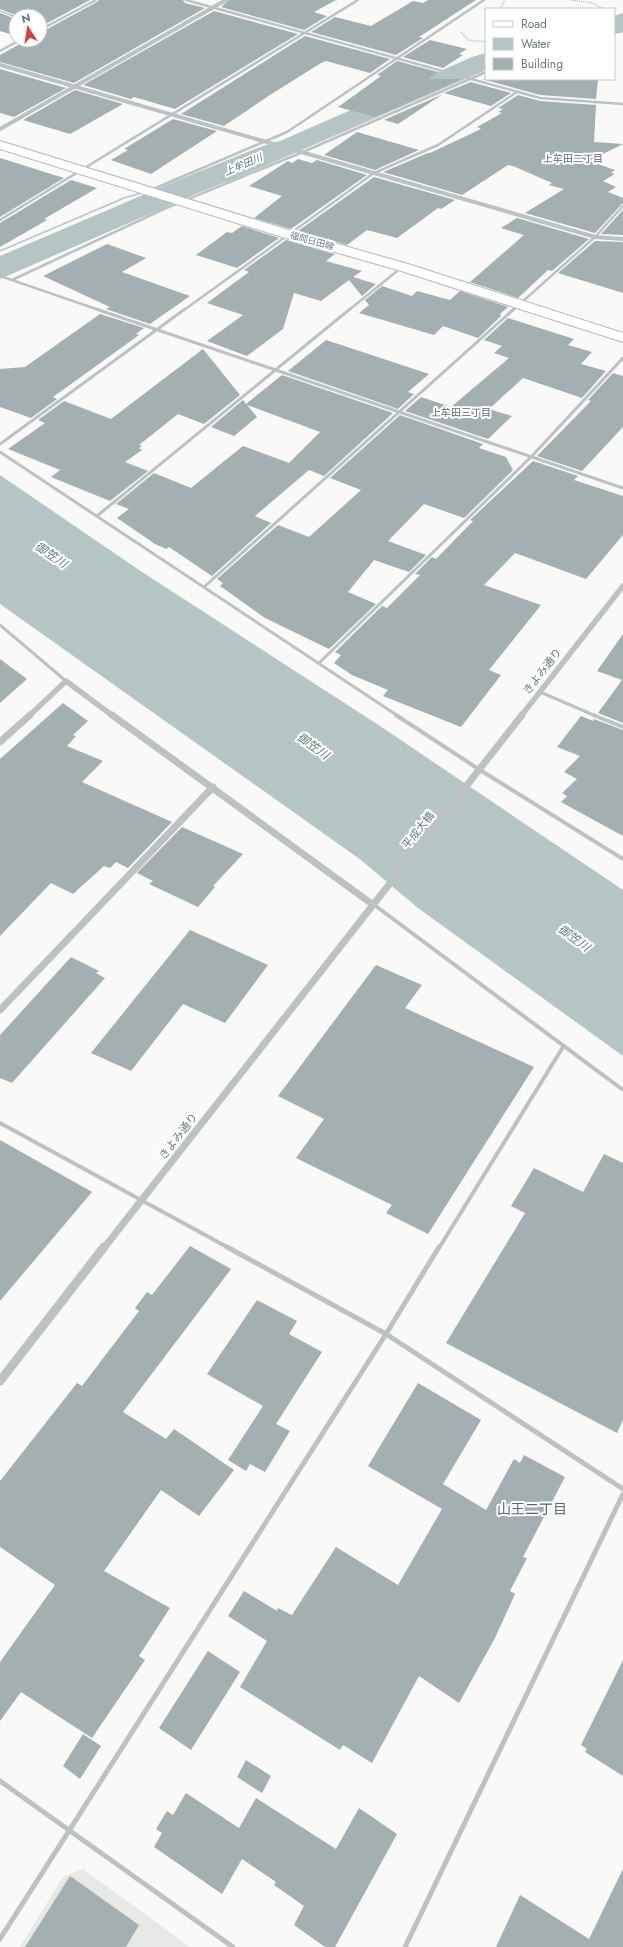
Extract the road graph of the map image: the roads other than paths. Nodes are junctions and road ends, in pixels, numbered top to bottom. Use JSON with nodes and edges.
{"nodes":[{"id":1,"x":96,"y":0,"type":"edge"},
{"id":2,"x":186,"y":0,"type":"edge"},
{"id":3,"x":226,"y":0,"type":"edge"},
{"id":4,"x":358,"y":0,"type":"edge"},
{"id":5,"x":484,"y":0,"type":"edge"},
{"id":6,"x":213,"y":8,"type":"junction"},
{"id":7,"x":48,"y":26,"type":"edge"},
{"id":8,"x":303,"y":33,"type":"junction"},
{"id":9,"x":395,"y":59,"type":"junction"},
{"id":10,"x":0,"y":65,"type":"edge"},
{"id":11,"x":485,"y":72,"type":"edge"},
{"id":12,"x":468,"y":78,"type":"junction"},
{"id":13,"x":74,"y":87,"type":"junction"},
{"id":14,"x":516,"y":92,"type":"junction"},
{"id":15,"x":623,"y":104,"type":"edge"},
{"id":16,"x":170,"y":114,"type":"junction"},
{"id":17,"x":0,"y":128,"type":"edge"},
{"id":18,"x":267,"y":142,"type":"junction"},
{"id":19,"x":0,"y":145,"type":"edge"},
{"id":20,"x":300,"y":152,"type":"junction"},
{"id":21,"x":81,"y":170,"type":"junction"},
{"id":22,"x":374,"y":173,"type":"junction"},
{"id":23,"x":152,"y":192,"type":"junction"},
{"id":24,"x":181,"y":201,"type":"junction"},
{"id":25,"x":623,"y":206,"type":"edge"},
{"id":26,"x":0,"y":220,"type":"edge"},
{"id":27,"x":287,"y":234,"type":"junction"},
{"id":28,"x":595,"y":237,"type":"junction"},
{"id":29,"x":623,"y":240,"type":"edge"},
{"id":30,"x":0,"y":251,"type":"edge"},
{"id":31,"x":403,"y":267,"type":"junction"},
{"id":32,"x":0,"y":276,"type":"edge"},
{"id":33,"x":12,"y":280,"type":"junction"},
{"id":34,"x":518,"y":304,"type":"junction"},
{"id":35,"x":156,"y":330,"type":"junction"},
{"id":36,"x":623,"y":338,"type":"edge"},
{"id":37,"x":623,"y":358,"type":"edge"},
{"id":38,"x":275,"y":369,"type":"junction"},
{"id":39,"x":398,"y":411,"type":"junction"},
{"id":40,"x":0,"y":444,"type":"edge"},
{"id":41,"x":0,"y":452,"type":"edge"},
{"id":42,"x":532,"y":456,"type":"junction"},
{"id":43,"x":623,"y":488,"type":"edge"},
{"id":44,"x":97,"y":516,"type":"junction"},
{"id":45,"x":623,"y":586,"type":"edge"},
{"id":46,"x":204,"y":587,"type":"junction"},
{"id":47,"x":0,"y":625,"type":"edge"},
{"id":48,"x":319,"y":663,"type":"junction"},
{"id":49,"x":66,"y":680,"type":"junction"},
{"id":50,"x":540,"y":692,"type":"junction"},
{"id":51,"x":623,"y":727,"type":"edge"},
{"id":52,"x":0,"y":742,"type":"edge"},
{"id":53,"x":480,"y":770,"type":"junction"},
{"id":54,"x":213,"y":787,"type":"junction"},
{"id":55,"x":623,"y":859,"type":"edge"},
{"id":56,"x":372,"y":904,"type":"junction"},
{"id":57,"x":0,"y":1010,"type":"edge"},
{"id":58,"x":563,"y":1047,"type":"junction"},
{"id":59,"x":623,"y":1090,"type":"edge"},
{"id":60,"x":0,"y":1123,"type":"edge"},
{"id":61,"x":143,"y":1200,"type":"junction"},
{"id":62,"x":386,"y":1334,"type":"junction"},
{"id":63,"x":0,"y":1381,"type":"edge"},
{"id":64,"x":623,"y":1489,"type":"edge"},
{"id":65,"x":623,"y":1494,"type":"edge"},
{"id":66,"x":0,"y":1781,"type":"edge"},
{"id":67,"x":68,"y":1831,"type":"junction"},
{"id":68,"x":0,"y":1939,"type":"edge"},
{"id":69,"x":233,"y":1947,"type":"edge"},
{"id":70,"x":405,"y":1947,"type":"edge"}],
"edges":[{"from":1,"to":7,"type":"street"},
{"from":2,"to":6,"type":"street"},
{"from":3,"to":6,"type":"street"},
{"from":4,"to":8,"type":"street"},
{"from":5,"to":9,"type":"street"},
{"from":6,"to":8,"type":"street"},
{"from":6,"to":13,"type":"street"},
{"from":8,"to":9,"type":"street"},
{"from":8,"to":16,"type":"street"},
{"from":9,"to":12,"type":"street"},
{"from":9,"to":18,"type":"street"},
{"from":10,"to":13,"type":"street"},
{"from":11,"to":12,"type":"street"},
{"from":12,"to":14,"type":"street"},
{"from":12,"to":20,"type":"street"},
{"from":13,"to":16,"type":"street"},
{"from":13,"to":17,"type":"street"},
{"from":14,"to":15,"type":"street"},
{"from":14,"to":22,"type":"street"},
{"from":16,"to":18,"type":"street"},
{"from":16,"to":21,"type":"street"},
{"from":18,"to":20,"type":"street"},
{"from":18,"to":23,"type":"street"},
{"from":19,"to":21,"type":"main road","name":"福岡日田線"},
{"from":20,"to":22,"type":"street"},
{"from":20,"to":24,"type":"street"},
{"from":21,"to":23,"type":"main road","name":"福岡日田線"},
{"from":21,"to":26,"type":"street"},
{"from":22,"to":27,"type":"street"},
{"from":22,"to":28,"type":"street"},
{"from":23,"to":24,"type":"main road","name":"福岡日田線"},
{"from":23,"to":30,"type":"lane"},
{"from":24,"to":27,"type":"main road","name":"福岡日田線"},
{"from":24,"to":33,"type":"street"},
{"from":25,"to":28,"type":"street"},
{"from":27,"to":31,"type":"main road","name":"福岡日田線"},
{"from":27,"to":35,"type":"street"},
{"from":28,"to":29,"type":"street"},
{"from":28,"to":34,"type":"street"},
{"from":31,"to":34,"type":"main road","name":"福岡日田線"},
{"from":31,"to":38,"type":"street"},
{"from":32,"to":33,"type":"street"},
{"from":33,"to":35,"type":"street"},
{"from":34,"to":36,"type":"main road","name":"福岡日田線"},
{"from":34,"to":39,"type":"street"},
{"from":35,"to":38,"type":"street"},
{"from":35,"to":40,"type":"street"},
{"from":37,"to":42,"type":"street"},
{"from":38,"to":39,"type":"street"},
{"from":38,"to":44,"type":"street"},
{"from":39,"to":42,"type":"street"},
{"from":39,"to":46,"type":"street"},
{"from":41,"to":44,"type":"street"},
{"from":42,"to":43,"type":"street"},
{"from":42,"to":48,"type":"street"},
{"from":44,"to":46,"type":"street"},
{"from":45,"to":50,"type":"street","name":"きよみ通り"},
{"from":46,"to":48,"type":"street"},
{"from":47,"to":49,"type":"street"},
{"from":48,"to":53,"type":"street"},
{"from":49,"to":52,"type":"street"},
{"from":49,"to":54,"type":"street"},
{"from":50,"to":51,"type":"street"},
{"from":50,"to":53,"type":"street","name":"きよみ通り"},
{"from":53,"to":55,"type":"street"},
{"from":53,"to":56,"type":"street","name":"平成大橋"},
{"from":54,"to":56,"type":"street"},
{"from":54,"to":57,"type":"street"},
{"from":56,"to":58,"type":"street"},
{"from":56,"to":61,"type":"street","name":"きよみ通り"},
{"from":58,"to":59,"type":"street"},
{"from":58,"to":62,"type":"street"},
{"from":60,"to":61,"type":"street"},
{"from":61,"to":62,"type":"street"},
{"from":61,"to":63,"type":"street","name":"きよみ通り"},
{"from":62,"to":64,"type":"street"},
{"from":62,"to":67,"type":"street"},
{"from":65,"to":70,"type":"street"},
{"from":66,"to":67,"type":"street"},
{"from":67,"to":68,"type":"street"},
{"from":67,"to":69,"type":"street"}]}
